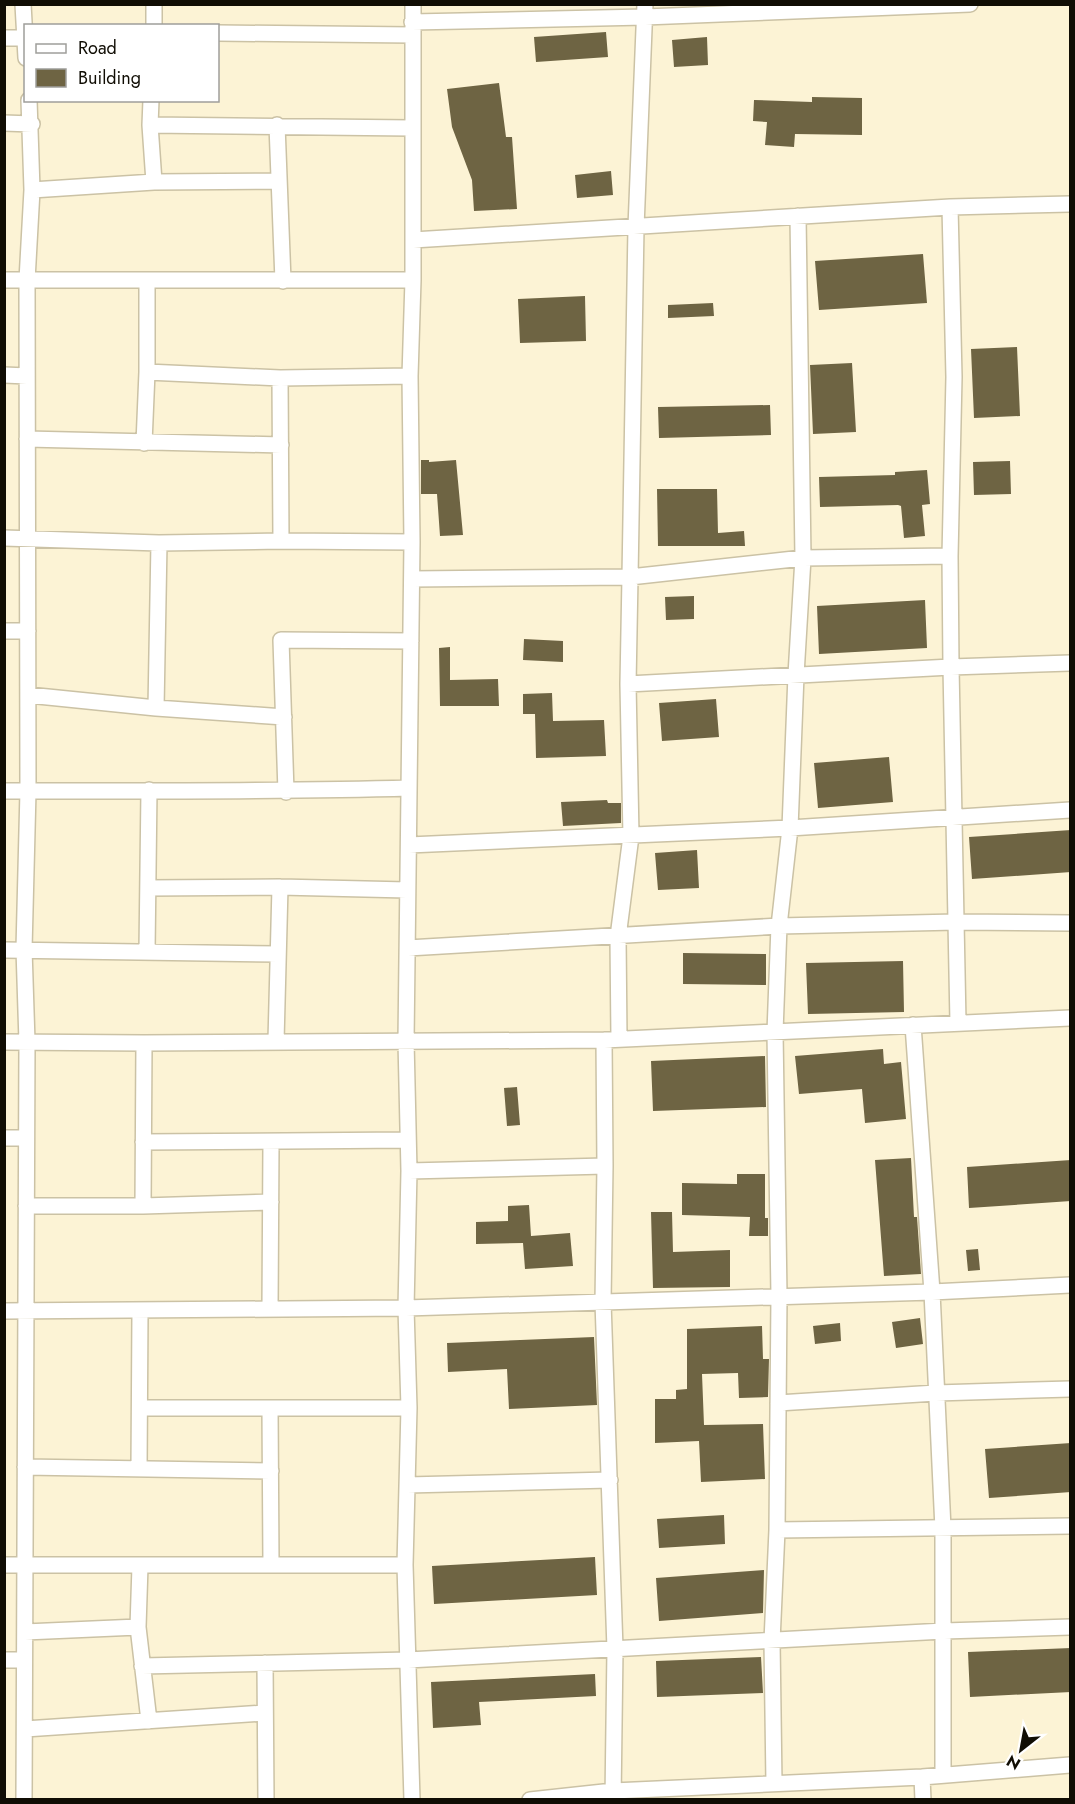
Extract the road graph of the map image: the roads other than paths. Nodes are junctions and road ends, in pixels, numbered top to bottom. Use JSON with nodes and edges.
{"nodes":[{"id":1,"x":23,"y":4,"type":"edge"},
{"id":2,"x":154,"y":4,"type":"edge"},
{"id":3,"x":412,"y":4,"type":"edge"},
{"id":4,"x":970,"y":4,"type":"edge"},
{"id":5,"x":645,"y":11,"type":"edge"},
{"id":6,"x":24,"y":24,"type":"edge"},
{"id":7,"x":154,"y":24,"type":"edge"},
{"id":8,"x":412,"y":28,"type":"junction"},
{"id":9,"x":219,"y":33,"type":"edge"},
{"id":10,"x":4,"y":38,"type":"edge"},
{"id":11,"x":24,"y":38,"type":"edge"},
{"id":12,"x":30,"y":102,"type":"edge"},
{"id":13,"x":151,"y":102,"type":"edge"},
{"id":14,"x":4,"y":123,"type":"edge"},
{"id":15,"x":32,"y":124,"type":"junction"},
{"id":16,"x":150,"y":125,"type":"junction"},
{"id":17,"x":277,"y":125,"type":"junction"},
{"id":18,"x":411,"y":128,"type":"junction"},
{"id":19,"x":278,"y":181,"type":"junction"},
{"id":20,"x":154,"y":182,"type":"junction"},
{"id":21,"x":32,"y":190,"type":"junction"},
{"id":22,"x":1071,"y":204,"type":"edge"},
{"id":23,"x":950,"y":207,"type":"junction"},
{"id":24,"x":798,"y":216,"type":"junction"},
{"id":25,"x":636,"y":227,"type":"junction"},
{"id":26,"x":412,"y":240,"type":"junction"},
{"id":27,"x":4,"y":280,"type":"edge"},
{"id":28,"x":27,"y":280,"type":"junction"},
{"id":29,"x":413,"y":280,"type":"junction"},
{"id":30,"x":147,"y":281,"type":"junction"},
{"id":31,"x":284,"y":281,"type":"junction"},
{"id":32,"x":147,"y":372,"type":"junction"},
{"id":33,"x":4,"y":375,"type":"edge"},
{"id":34,"x":27,"y":375,"type":"junction"},
{"id":35,"x":410,"y":376,"type":"junction"},
{"id":36,"x":280,"y":378,"type":"junction"},
{"id":37,"x":27,"y":439,"type":"junction"},
{"id":38,"x":144,"y":442,"type":"junction"},
{"id":39,"x":281,"y":444,"type":"junction"},
{"id":40,"x":4,"y":538,"type":"edge"},
{"id":41,"x":29,"y":539,"type":"junction"},
{"id":42,"x":281,"y":541,"type":"junction"},
{"id":43,"x":412,"y":542,"type":"junction"},
{"id":44,"x":159,"y":543,"type":"junction"},
{"id":45,"x":950,"y":556,"type":"junction"},
{"id":46,"x":803,"y":558,"type":"junction"},
{"id":47,"x":630,"y":577,"type":"junction"},
{"id":48,"x":412,"y":579,"type":"junction"},
{"id":49,"x":4,"y":631,"type":"edge"},
{"id":50,"x":28,"y":631,"type":"junction"},
{"id":51,"x":411,"y":641,"type":"junction"},
{"id":52,"x":1071,"y":663,"type":"edge"},
{"id":53,"x":951,"y":667,"type":"junction"},
{"id":54,"x":796,"y":675,"type":"junction"},
{"id":55,"x":628,"y":684,"type":"junction"},
{"id":56,"x":28,"y":696,"type":"junction"},
{"id":57,"x":156,"y":708,"type":"junction"},
{"id":58,"x":284,"y":717,"type":"junction"},
{"id":59,"x":409,"y":788,"type":"junction"},
{"id":60,"x":149,"y":790,"type":"junction"},
{"id":61,"x":4,"y":791,"type":"edge"},
{"id":62,"x":28,"y":791,"type":"junction"},
{"id":63,"x":286,"y":792,"type":"junction"},
{"id":64,"x":1071,"y":810,"type":"edge"},
{"id":65,"x":953,"y":818,"type":"junction"},
{"id":66,"x":790,"y":828,"type":"junction"},
{"id":67,"x":631,"y":836,"type":"junction"},
{"id":68,"x":409,"y":845,"type":"junction"},
{"id":69,"x":280,"y":887,"type":"junction"},
{"id":70,"x":148,"y":888,"type":"junction"},
{"id":71,"x":407,"y":890,"type":"junction"},
{"id":72,"x":956,"y":922,"type":"junction"},
{"id":73,"x":1071,"y":923,"type":"edge"},
{"id":74,"x":779,"y":926,"type":"junction"},
{"id":75,"x":618,"y":937,"type":"junction"},
{"id":76,"x":408,"y":948,"type":"junction"},
{"id":77,"x":24,"y":949,"type":"junction"},
{"id":78,"x":4,"y":950,"type":"edge"},
{"id":79,"x":147,"y":951,"type":"junction"},
{"id":80,"x":278,"y":954,"type":"junction"},
{"id":81,"x":1071,"y":1018,"type":"edge"},
{"id":82,"x":958,"y":1023,"type":"junction"},
{"id":83,"x":913,"y":1025,"type":"junction"},
{"id":84,"x":775,"y":1032,"type":"junction"},
{"id":85,"x":611,"y":1039,"type":"junction"},
{"id":86,"x":276,"y":1041,"type":"junction"},
{"id":87,"x":406,"y":1041,"type":"junction"},
{"id":88,"x":4,"y":1042,"type":"edge"},
{"id":89,"x":27,"y":1042,"type":"junction"},
{"id":90,"x":144,"y":1043,"type":"junction"},
{"id":91,"x":4,"y":1138,"type":"edge"},
{"id":92,"x":26,"y":1138,"type":"junction"},
{"id":93,"x":408,"y":1140,"type":"junction"},
{"id":94,"x":142,"y":1142,"type":"junction"},
{"id":95,"x":271,"y":1143,"type":"junction"},
{"id":96,"x":605,"y":1166,"type":"junction"},
{"id":97,"x":409,"y":1171,"type":"junction"},
{"id":98,"x":271,"y":1203,"type":"junction"},
{"id":99,"x":26,"y":1206,"type":"junction"},
{"id":100,"x":142,"y":1206,"type":"junction"},
{"id":101,"x":1071,"y":1285,"type":"edge"},
{"id":102,"x":932,"y":1292,"type":"junction"},
{"id":103,"x":779,"y":1296,"type":"junction"},
{"id":104,"x":603,"y":1302,"type":"junction"},
{"id":105,"x":406,"y":1308,"type":"junction"},
{"id":106,"x":270,"y":1309,"type":"junction"},
{"id":107,"x":4,"y":1311,"type":"edge"},
{"id":108,"x":25,"y":1311,"type":"junction"},
{"id":109,"x":140,"y":1312,"type":"junction"},
{"id":110,"x":1071,"y":1389,"type":"edge"},
{"id":111,"x":936,"y":1393,"type":"junction"},
{"id":112,"x":778,"y":1404,"type":"junction"},
{"id":113,"x":409,"y":1407,"type":"junction"},
{"id":114,"x":141,"y":1408,"type":"junction"},
{"id":115,"x":270,"y":1408,"type":"junction"},
{"id":116,"x":25,"y":1467,"type":"junction"},
{"id":117,"x":139,"y":1469,"type":"junction"},
{"id":118,"x":271,"y":1471,"type":"junction"},
{"id":119,"x":610,"y":1480,"type":"junction"},
{"id":120,"x":407,"y":1485,"type":"junction"},
{"id":121,"x":1071,"y":1526,"type":"edge"},
{"id":122,"x":943,"y":1529,"type":"junction"},
{"id":123,"x":777,"y":1530,"type":"junction"},
{"id":124,"x":271,"y":1564,"type":"junction"},
{"id":125,"x":405,"y":1564,"type":"junction"},
{"id":126,"x":4,"y":1565,"type":"edge"},
{"id":127,"x":25,"y":1565,"type":"junction"},
{"id":128,"x":140,"y":1566,"type":"junction"},
{"id":129,"x":138,"y":1627,"type":"junction"},
{"id":130,"x":1071,"y":1627,"type":"edge"},
{"id":131,"x":944,"y":1631,"type":"junction"},
{"id":132,"x":25,"y":1632,"type":"junction"},
{"id":133,"x":772,"y":1641,"type":"junction"},
{"id":134,"x":615,"y":1649,"type":"junction"},
{"id":135,"x":4,"y":1660,"type":"edge"},
{"id":136,"x":24,"y":1660,"type":"junction"},
{"id":137,"x":408,"y":1660,"type":"junction"},
{"id":138,"x":265,"y":1664,"type":"junction"},
{"id":139,"x":142,"y":1666,"type":"junction"},
{"id":140,"x":265,"y":1713,"type":"junction"},
{"id":141,"x":149,"y":1721,"type":"junction"},
{"id":142,"x":25,"y":1729,"type":"junction"},
{"id":143,"x":1071,"y":1765,"type":"edge"},
{"id":144,"x":944,"y":1775,"type":"junction"},
{"id":145,"x":922,"y":1777,"type":"junction"},
{"id":146,"x":774,"y":1784,"type":"junction"},
{"id":147,"x":613,"y":1795,"type":"edge"},
{"id":148,"x":24,"y":1800,"type":"edge"},
{"id":149,"x":266,"y":1800,"type":"edge"},
{"id":150,"x":412,"y":1800,"type":"edge"},
{"id":151,"x":530,"y":1800,"type":"edge"},
{"id":152,"x":923,"y":1800,"type":"edge"}],
"edges":[{"from":1,"to":6,"type":"street"},
{"from":2,"to":7,"type":"street"},
{"from":3,"to":8,"type":"street"},
{"from":4,"to":5,"type":"street"},
{"from":5,"to":8,"type":"street"},
{"from":5,"to":25,"type":"street"},
{"from":8,"to":9,"type":"street"},
{"from":8,"to":18,"type":"street"},
{"from":10,"to":11,"type":"street"},
{"from":12,"to":15,"type":"street"},
{"from":13,"to":16,"type":"street"},
{"from":14,"to":15,"type":"street"},
{"from":15,"to":21,"type":"street"},
{"from":16,"to":17,"type":"street"},
{"from":16,"to":20,"type":"street"},
{"from":17,"to":18,"type":"street"},
{"from":17,"to":19,"type":"street"},
{"from":18,"to":26,"type":"street"},
{"from":19,"to":20,"type":"street"},
{"from":19,"to":31,"type":"street"},
{"from":20,"to":21,"type":"street"},
{"from":21,"to":28,"type":"street"},
{"from":22,"to":23,"type":"street"},
{"from":23,"to":24,"type":"street"},
{"from":23,"to":45,"type":"street"},
{"from":24,"to":25,"type":"street"},
{"from":24,"to":46,"type":"street"},
{"from":25,"to":26,"type":"street"},
{"from":25,"to":47,"type":"street"},
{"from":26,"to":29,"type":"street"},
{"from":27,"to":28,"type":"street"},
{"from":28,"to":30,"type":"street"},
{"from":28,"to":34,"type":"street"},
{"from":29,"to":31,"type":"street"},
{"from":29,"to":35,"type":"street"},
{"from":30,"to":31,"type":"street"},
{"from":30,"to":32,"type":"street"},
{"from":32,"to":36,"type":"street"},
{"from":32,"to":38,"type":"street"},
{"from":33,"to":34,"type":"street"},
{"from":34,"to":37,"type":"street"},
{"from":35,"to":36,"type":"street"},
{"from":35,"to":43,"type":"street"},
{"from":36,"to":39,"type":"street"},
{"from":37,"to":38,"type":"street"},
{"from":37,"to":41,"type":"street"},
{"from":38,"to":39,"type":"street"},
{"from":39,"to":42,"type":"street"},
{"from":40,"to":41,"type":"street"},
{"from":41,"to":44,"type":"street"},
{"from":41,"to":50,"type":"street"},
{"from":42,"to":43,"type":"street"},
{"from":42,"to":44,"type":"street"},
{"from":43,"to":48,"type":"street"},
{"from":44,"to":57,"type":"street"},
{"from":45,"to":46,"type":"street"},
{"from":45,"to":53,"type":"street"},
{"from":46,"to":47,"type":"street"},
{"from":46,"to":54,"type":"street"},
{"from":47,"to":48,"type":"street"},
{"from":47,"to":55,"type":"street"},
{"from":48,"to":51,"type":"street"},
{"from":49,"to":50,"type":"street"},
{"from":50,"to":56,"type":"street"},
{"from":51,"to":58,"type":"street"},
{"from":51,"to":59,"type":"street"},
{"from":52,"to":53,"type":"street"},
{"from":53,"to":54,"type":"street"},
{"from":53,"to":65,"type":"street"},
{"from":54,"to":55,"type":"street"},
{"from":54,"to":66,"type":"street"},
{"from":55,"to":67,"type":"street"},
{"from":56,"to":57,"type":"street"},
{"from":56,"to":62,"type":"street"},
{"from":57,"to":58,"type":"street"},
{"from":58,"to":63,"type":"street"},
{"from":59,"to":63,"type":"street"},
{"from":59,"to":68,"type":"street"},
{"from":60,"to":62,"type":"street"},
{"from":60,"to":63,"type":"street"},
{"from":60,"to":70,"type":"street"},
{"from":61,"to":62,"type":"street"},
{"from":62,"to":77,"type":"street"},
{"from":64,"to":65,"type":"street"},
{"from":65,"to":66,"type":"street"},
{"from":65,"to":72,"type":"street"},
{"from":66,"to":67,"type":"street"},
{"from":66,"to":74,"type":"street"},
{"from":67,"to":68,"type":"street"},
{"from":67,"to":75,"type":"street"},
{"from":68,"to":71,"type":"street"},
{"from":69,"to":70,"type":"street"},
{"from":69,"to":71,"type":"street"},
{"from":69,"to":80,"type":"street"},
{"from":70,"to":79,"type":"street"},
{"from":71,"to":76,"type":"street"},
{"from":72,"to":73,"type":"street"},
{"from":72,"to":74,"type":"street"},
{"from":72,"to":82,"type":"street"},
{"from":74,"to":75,"type":"street"},
{"from":74,"to":84,"type":"street"},
{"from":75,"to":76,"type":"street"},
{"from":75,"to":85,"type":"street"},
{"from":76,"to":87,"type":"street"},
{"from":77,"to":78,"type":"street"},
{"from":77,"to":79,"type":"street"},
{"from":77,"to":89,"type":"street"},
{"from":79,"to":80,"type":"street"},
{"from":80,"to":86,"type":"street"},
{"from":81,"to":82,"type":"street"},
{"from":82,"to":83,"type":"street"},
{"from":83,"to":84,"type":"street"},
{"from":83,"to":102,"type":"street"},
{"from":84,"to":85,"type":"street"},
{"from":84,"to":103,"type":"street"},
{"from":85,"to":87,"type":"street"},
{"from":85,"to":96,"type":"street"},
{"from":86,"to":87,"type":"street"},
{"from":86,"to":90,"type":"street"},
{"from":87,"to":93,"type":"street"},
{"from":88,"to":89,"type":"street"},
{"from":89,"to":90,"type":"street"},
{"from":89,"to":92,"type":"street"},
{"from":90,"to":94,"type":"street"},
{"from":91,"to":92,"type":"street"},
{"from":92,"to":99,"type":"street"},
{"from":93,"to":95,"type":"street"},
{"from":93,"to":97,"type":"street"},
{"from":94,"to":95,"type":"street"},
{"from":94,"to":100,"type":"street"},
{"from":95,"to":98,"type":"street"},
{"from":96,"to":97,"type":"street"},
{"from":96,"to":104,"type":"street"},
{"from":97,"to":105,"type":"street"},
{"from":98,"to":100,"type":"street"},
{"from":98,"to":106,"type":"street"},
{"from":99,"to":100,"type":"street"},
{"from":99,"to":108,"type":"street"},
{"from":101,"to":102,"type":"street"},
{"from":102,"to":103,"type":"street"},
{"from":102,"to":111,"type":"street"},
{"from":103,"to":104,"type":"street"},
{"from":103,"to":112,"type":"street"},
{"from":104,"to":105,"type":"street"},
{"from":104,"to":119,"type":"street"},
{"from":105,"to":106,"type":"street"},
{"from":105,"to":113,"type":"street"},
{"from":106,"to":109,"type":"street"},
{"from":107,"to":108,"type":"street"},
{"from":108,"to":109,"type":"street"},
{"from":108,"to":116,"type":"street"},
{"from":109,"to":114,"type":"street"},
{"from":110,"to":111,"type":"street"},
{"from":111,"to":112,"type":"street"},
{"from":111,"to":122,"type":"street"},
{"from":112,"to":123,"type":"street"},
{"from":113,"to":115,"type":"street"},
{"from":113,"to":120,"type":"street"},
{"from":114,"to":115,"type":"street"},
{"from":114,"to":117,"type":"street"},
{"from":115,"to":118,"type":"street"},
{"from":116,"to":117,"type":"street"},
{"from":116,"to":127,"type":"street"},
{"from":117,"to":118,"type":"street"},
{"from":118,"to":124,"type":"street"},
{"from":119,"to":120,"type":"street"},
{"from":119,"to":134,"type":"street"},
{"from":120,"to":125,"type":"street"},
{"from":121,"to":122,"type":"street"},
{"from":122,"to":123,"type":"street"},
{"from":122,"to":131,"type":"street"},
{"from":123,"to":133,"type":"street"},
{"from":124,"to":125,"type":"street"},
{"from":124,"to":128,"type":"street"},
{"from":125,"to":137,"type":"street"},
{"from":126,"to":127,"type":"street"},
{"from":127,"to":128,"type":"street"},
{"from":127,"to":132,"type":"street"},
{"from":128,"to":129,"type":"street"},
{"from":129,"to":132,"type":"street"},
{"from":129,"to":139,"type":"street"},
{"from":130,"to":131,"type":"street"},
{"from":131,"to":133,"type":"street"},
{"from":131,"to":144,"type":"street"},
{"from":132,"to":136,"type":"street"},
{"from":133,"to":134,"type":"street"},
{"from":133,"to":146,"type":"street"},
{"from":134,"to":137,"type":"street"},
{"from":134,"to":147,"type":"street"},
{"from":135,"to":136,"type":"street"},
{"from":136,"to":142,"type":"street"},
{"from":137,"to":138,"type":"street"},
{"from":137,"to":150,"type":"street"},
{"from":138,"to":139,"type":"street"},
{"from":138,"to":140,"type":"street"},
{"from":139,"to":141,"type":"street"},
{"from":140,"to":141,"type":"street"},
{"from":140,"to":149,"type":"street"},
{"from":141,"to":142,"type":"street"},
{"from":142,"to":148,"type":"street"},
{"from":143,"to":144,"type":"street"},
{"from":144,"to":145,"type":"street"},
{"from":145,"to":146,"type":"street"},
{"from":145,"to":152,"type":"street"},
{"from":146,"to":147,"type":"street"},
{"from":147,"to":151,"type":"street"}]}
